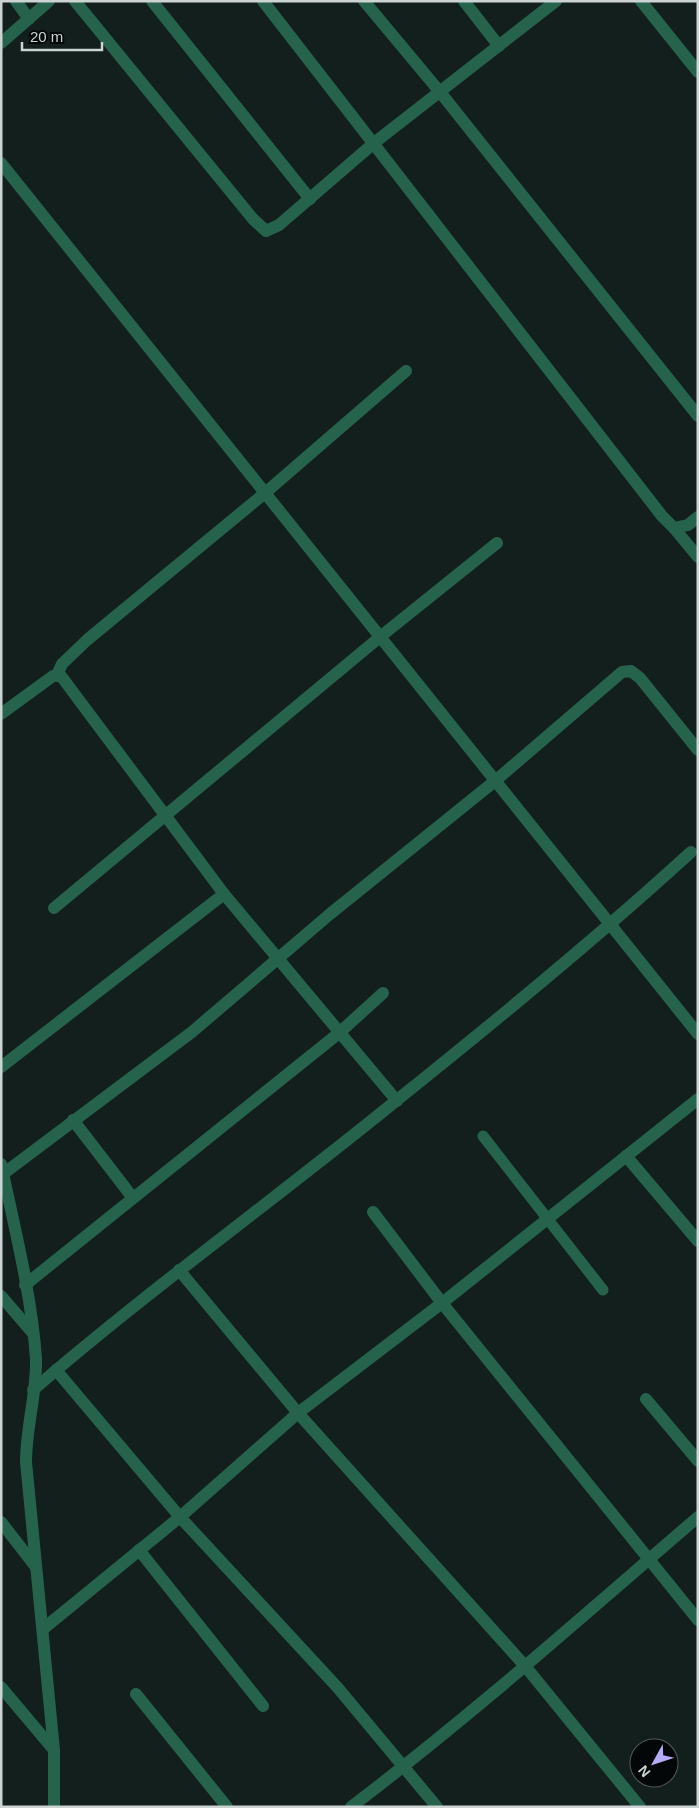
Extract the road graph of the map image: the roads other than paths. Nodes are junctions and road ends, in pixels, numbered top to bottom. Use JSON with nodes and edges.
{"nodes":[{"id":1,"x":16,"y":1,"type":"edge"},
{"id":2,"x":50,"y":1,"type":"edge"},
{"id":3,"x":75,"y":1,"type":"edge"},
{"id":4,"x":152,"y":1,"type":"edge"},
{"id":5,"x":264,"y":1,"type":"edge"},
{"id":6,"x":364,"y":1,"type":"edge"},
{"id":7,"x":464,"y":1,"type":"edge"},
{"id":8,"x":556,"y":1,"type":"edge"},
{"id":9,"x":641,"y":1,"type":"edge"},
{"id":10,"x":29,"y":19,"type":"junction"},
{"id":11,"x":1,"y":43,"type":"edge"},
{"id":12,"x":499,"y":46,"type":"junction"},
{"id":13,"x":698,"y":72,"type":"edge"},
{"id":14,"x":440,"y":92,"type":"junction"},
{"id":15,"x":374,"y":143,"type":"junction"},
{"id":16,"x":1,"y":163,"type":"edge"},
{"id":17,"x":310,"y":199,"type":"junction"},
{"id":18,"x":406,"y":371,"type":"dead end"},
{"id":19,"x":698,"y":416,"type":"edge"},
{"id":20,"x":265,"y":493,"type":"junction"},
{"id":21,"x":698,"y":517,"type":"edge"},
{"id":22,"x":674,"y":528,"type":"junction"},
{"id":23,"x":497,"y":544,"type":"dead end"},
{"id":24,"x":698,"y":557,"type":"edge"},
{"id":25,"x":380,"y":637,"type":"junction"},
{"id":26,"x":57,"y":675,"type":"junction"},
{"id":27,"x":1,"y":714,"type":"edge"},
{"id":28,"x":698,"y":750,"type":"edge"},
{"id":29,"x":496,"y":781,"type":"junction"},
{"id":30,"x":166,"y":816,"type":"junction"},
{"id":31,"x":691,"y":852,"type":"dead end"},
{"id":32,"x":224,"y":894,"type":"junction"},
{"id":33,"x":54,"y":908,"type":"dead end"},
{"id":34,"x":611,"y":926,"type":"junction"},
{"id":35,"x":278,"y":958,"type":"junction"},
{"id":36,"x":383,"y":993,"type":"dead end"},
{"id":37,"x":339,"y":1033,"type":"junction"},
{"id":38,"x":698,"y":1034,"type":"edge"},
{"id":39,"x":1,"y":1067,"type":"edge"},
{"id":40,"x":698,"y":1099,"type":"edge"},
{"id":41,"x":397,"y":1100,"type":"junction"},
{"id":42,"x":73,"y":1120,"type":"junction"},
{"id":43,"x":483,"y":1136,"type":"dead end"},
{"id":44,"x":626,"y":1156,"type":"junction"},
{"id":45,"x":2,"y":1169,"type":"edge"},
{"id":46,"x":133,"y":1198,"type":"junction"},
{"id":47,"x":373,"y":1212,"type":"dead end"},
{"id":48,"x":548,"y":1218,"type":"junction"},
{"id":49,"x":698,"y":1241,"type":"edge"},
{"id":50,"x":179,"y":1270,"type":"junction"},
{"id":51,"x":25,"y":1286,"type":"junction"},
{"id":52,"x":603,"y":1290,"type":"dead end"},
{"id":53,"x":1,"y":1296,"type":"edge"},
{"id":54,"x":442,"y":1303,"type":"junction"},
{"id":55,"x":32,"y":1332,"type":"junction"},
{"id":56,"x":56,"y":1370,"type":"junction"},
{"id":57,"x":33,"y":1390,"type":"junction"},
{"id":58,"x":646,"y":1399,"type":"dead end"},
{"id":59,"x":298,"y":1413,"type":"junction"},
{"id":60,"x":698,"y":1461,"type":"edge"},
{"id":61,"x":698,"y":1516,"type":"edge"},
{"id":62,"x":180,"y":1517,"type":"junction"},
{"id":63,"x":1,"y":1522,"type":"edge"},
{"id":64,"x":139,"y":1550,"type":"junction"},
{"id":65,"x":648,"y":1560,"type":"junction"},
{"id":66,"x":36,"y":1567,"type":"junction"},
{"id":67,"x":698,"y":1620,"type":"edge"},
{"id":68,"x":43,"y":1630,"type":"junction"},
{"id":69,"x":525,"y":1666,"type":"junction"},
{"id":70,"x":1,"y":1687,"type":"edge"},
{"id":71,"x":136,"y":1694,"type":"dead end"},
{"id":72,"x":263,"y":1706,"type":"dead end"},
{"id":73,"x":54,"y":1750,"type":"junction"},
{"id":74,"x":405,"y":1766,"type":"junction"},
{"id":75,"x":54,"y":1807,"type":"edge"},
{"id":76,"x":227,"y":1807,"type":"edge"},
{"id":77,"x":351,"y":1807,"type":"edge"},
{"id":78,"x":437,"y":1807,"type":"edge"},
{"id":79,"x":640,"y":1807,"type":"edge"}],
"edges":[{"from":1,"to":10,"type":"street"},
{"from":2,"to":10,"type":"street"},
{"from":3,"to":17,"type":"street"},
{"from":4,"to":17,"type":"street"},
{"from":5,"to":15,"type":"street"},
{"from":6,"to":14,"type":"street"},
{"from":7,"to":12,"type":"street"},
{"from":8,"to":12,"type":"street"},
{"from":9,"to":13,"type":"street"},
{"from":10,"to":11,"type":"street"},
{"from":12,"to":14,"type":"street"},
{"from":14,"to":15,"type":"street"},
{"from":14,"to":19,"type":"street"},
{"from":15,"to":17,"type":"street"},
{"from":15,"to":22,"type":"street"},
{"from":16,"to":20,"type":"street"},
{"from":18,"to":20,"type":"street"},
{"from":20,"to":25,"type":"street"},
{"from":20,"to":26,"type":"street"},
{"from":21,"to":22,"type":"street"},
{"from":22,"to":24,"type":"street"},
{"from":23,"to":25,"type":"street"},
{"from":25,"to":29,"type":"street"},
{"from":25,"to":30,"type":"street"},
{"from":26,"to":27,"type":"street"},
{"from":26,"to":30,"type":"street"},
{"from":28,"to":29,"type":"street"},
{"from":29,"to":34,"type":"street"},
{"from":29,"to":35,"type":"street"},
{"from":30,"to":32,"type":"street"},
{"from":30,"to":33,"type":"street"},
{"from":31,"to":34,"type":"street"},
{"from":32,"to":35,"type":"street"},
{"from":32,"to":39,"type":"street"},
{"from":34,"to":38,"type":"street"},
{"from":34,"to":41,"type":"street"},
{"from":35,"to":37,"type":"street"},
{"from":35,"to":42,"type":"street"},
{"from":36,"to":37,"type":"street"},
{"from":37,"to":41,"type":"street"},
{"from":37,"to":46,"type":"street"},
{"from":40,"to":44,"type":"street"},
{"from":41,"to":50,"type":"street"},
{"from":42,"to":45,"type":"street"},
{"from":42,"to":46,"type":"street"},
{"from":43,"to":48,"type":"lane"},
{"from":44,"to":48,"type":"street"},
{"from":44,"to":49,"type":"street"},
{"from":45,"to":51,"type":"street"},
{"from":46,"to":51,"type":"street"},
{"from":47,"to":54,"type":"street"},
{"from":48,"to":52,"type":"lane"},
{"from":48,"to":54,"type":"street"},
{"from":50,"to":56,"type":"street"},
{"from":50,"to":59,"type":"street"},
{"from":51,"to":55,"type":"street"},
{"from":53,"to":55,"type":"street"},
{"from":54,"to":59,"type":"street"},
{"from":54,"to":65,"type":"street"},
{"from":55,"to":57,"type":"street"},
{"from":56,"to":57,"type":"street"},
{"from":56,"to":62,"type":"street"},
{"from":57,"to":66,"type":"street"},
{"from":58,"to":60,"type":"street"},
{"from":59,"to":62,"type":"street"},
{"from":59,"to":69,"type":"street"},
{"from":61,"to":65,"type":"street"},
{"from":62,"to":64,"type":"street"},
{"from":62,"to":74,"type":"street"},
{"from":63,"to":66,"type":"street"},
{"from":64,"to":68,"type":"street"},
{"from":64,"to":72,"type":"street"},
{"from":65,"to":67,"type":"street"},
{"from":65,"to":69,"type":"street"},
{"from":66,"to":68,"type":"street"},
{"from":68,"to":73,"type":"street"},
{"from":69,"to":74,"type":"street"},
{"from":69,"to":79,"type":"street"},
{"from":70,"to":73,"type":"street"},
{"from":71,"to":76,"type":"street"},
{"from":73,"to":75,"type":"street"},
{"from":74,"to":77,"type":"street"},
{"from":74,"to":78,"type":"street"}]}
